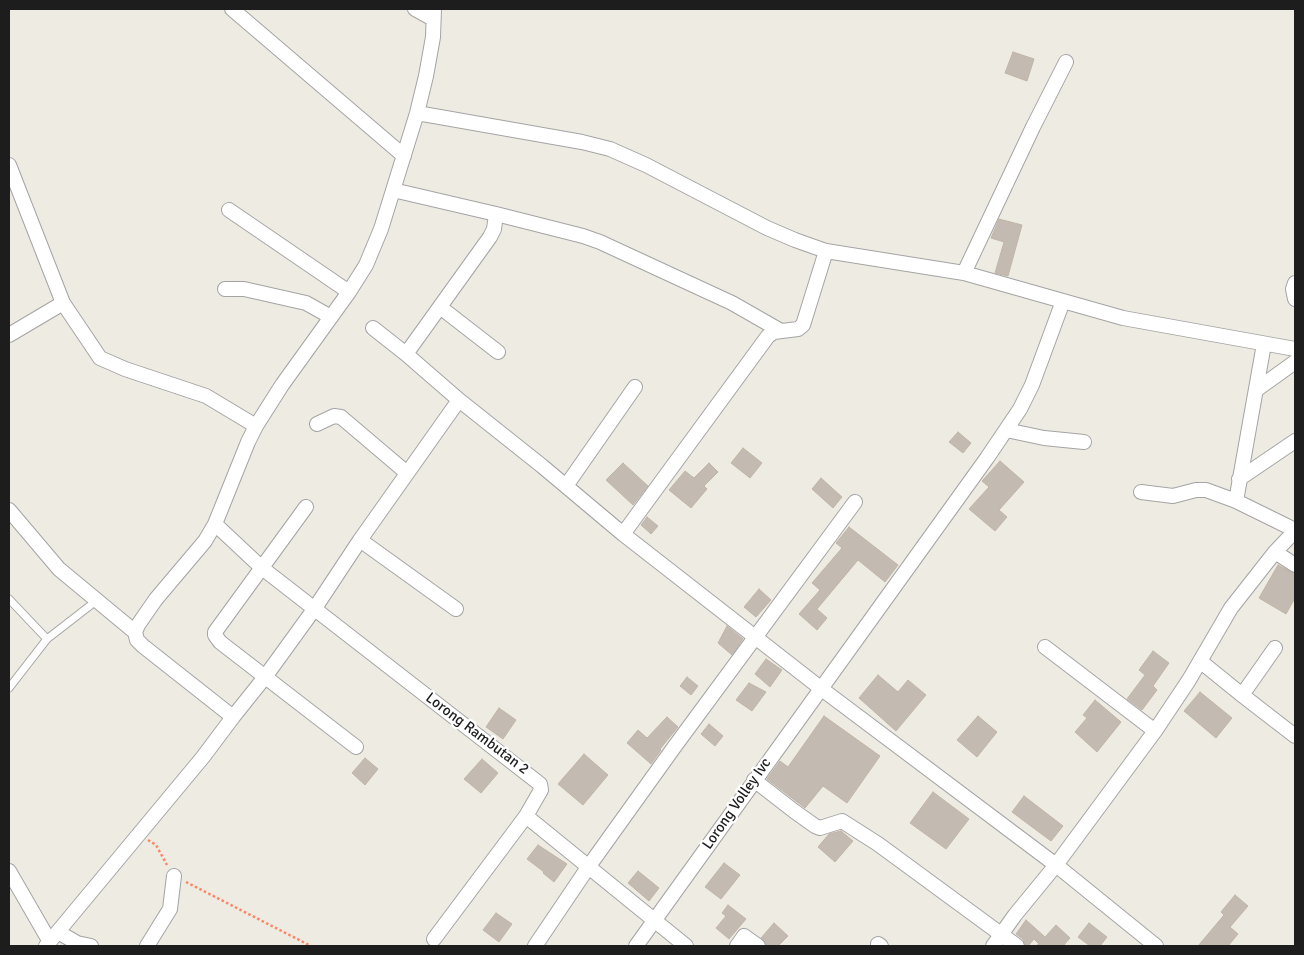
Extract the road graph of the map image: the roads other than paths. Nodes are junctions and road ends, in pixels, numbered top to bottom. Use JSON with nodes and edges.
{"nodes":[{"id":1,"x":232,"y":9,"type":"edge"},
{"id":2,"x":415,"y":9,"type":"edge"},
{"id":3,"x":434,"y":14,"type":"edge"},
{"id":4,"x":1066,"y":62,"type":"dead end"},
{"id":5,"x":417,"y":113,"type":"junction"},
{"id":6,"x":404,"y":156,"type":"junction"},
{"id":7,"x":9,"y":165,"type":"edge"},
{"id":8,"x":394,"y":190,"type":"junction"},
{"id":9,"x":229,"y":210,"type":"dead end"},
{"id":10,"x":496,"y":214,"type":"junction"},
{"id":11,"x":826,"y":251,"type":"junction"},
{"id":12,"x":964,"y":273,"type":"junction"},
{"id":13,"x":1295,"y":283,"type":"edge"},
{"id":14,"x":225,"y":289,"type":"dead end"},
{"id":15,"x":349,"y":292,"type":"junction"},
{"id":16,"x":1295,"y":299,"type":"edge"},
{"id":17,"x":1063,"y":302,"type":"junction"},
{"id":18,"x":63,"y":303,"type":"junction"},
{"id":19,"x":440,"y":307,"type":"junction"},
{"id":20,"x":331,"y":317,"type":"junction"},
{"id":21,"x":373,"y":328,"type":"dead end"},
{"id":22,"x":782,"y":331,"type":"junction"},
{"id":23,"x":9,"y":335,"type":"edge"},
{"id":24,"x":1264,"y":344,"type":"junction"},
{"id":25,"x":1295,"y":349,"type":"edge"},
{"id":26,"x":498,"y":352,"type":"dead end"},
{"id":27,"x":406,"y":354,"type":"junction"},
{"id":28,"x":1295,"y":362,"type":"edge"},
{"id":29,"x":635,"y":387,"type":"dead end"},
{"id":30,"x":1256,"y":390,"type":"junction"},
{"id":31,"x":459,"y":400,"type":"junction"},
{"id":32,"x":317,"y":424,"type":"dead end"},
{"id":33,"x":256,"y":426,"type":"junction"},
{"id":34,"x":1006,"y":430,"type":"junction"},
{"id":35,"x":1084,"y":442,"type":"dead end"},
{"id":36,"x":1295,"y":442,"type":"edge"},
{"id":37,"x":407,"y":473,"type":"junction"},
{"id":38,"x":1239,"y":479,"type":"junction"},
{"id":39,"x":566,"y":486,"type":"junction"},
{"id":40,"x":1141,"y":492,"type":"dead end"},
{"id":41,"x":1236,"y":501,"type":"junction"},
{"id":42,"x":855,"y":502,"type":"dead end"},
{"id":43,"x":306,"y":507,"type":"dead end"},
{"id":44,"x":9,"y":510,"type":"edge"},
{"id":45,"x":215,"y":524,"type":"junction"},
{"id":46,"x":1295,"y":530,"type":"edge"},
{"id":47,"x":624,"y":534,"type":"junction"},
{"id":48,"x":360,"y":540,"type":"junction"},
{"id":49,"x":1274,"y":552,"type":"junction"},
{"id":50,"x":1295,"y":564,"type":"edge"},
{"id":51,"x":262,"y":568,"type":"junction"},
{"id":52,"x":9,"y":599,"type":"edge"},
{"id":53,"x":96,"y":601,"type":"junction"},
{"id":54,"x":315,"y":608,"type":"junction"},
{"id":55,"x":456,"y":609,"type":"dead end"},
{"id":56,"x":136,"y":632,"type":"junction"},
{"id":57,"x":756,"y":636,"type":"junction"},
{"id":58,"x":47,"y":639,"type":"junction"},
{"id":59,"x":1045,"y":648,"type":"dead end"},
{"id":60,"x":1275,"y":648,"type":"dead end"},
{"id":61,"x":1200,"y":661,"type":"junction"},
{"id":62,"x":265,"y":677,"type":"junction"},
{"id":63,"x":821,"y":687,"type":"junction"},
{"id":64,"x":9,"y":688,"type":"edge"},
{"id":65,"x":1242,"y":696,"type":"junction"},
{"id":66,"x":233,"y":717,"type":"junction"},
{"id":67,"x":1155,"y":731,"type":"junction"},
{"id":68,"x":1295,"y":736,"type":"edge"},
{"id":69,"x":356,"y":747,"type":"dead end"},
{"id":70,"x":754,"y":780,"type":"junction"},
{"id":71,"x":526,"y":816,"type":"junction"},
{"id":72,"x":1056,"y":865,"type":"junction"},
{"id":73,"x":589,"y":866,"type":"junction"},
{"id":74,"x":9,"y":871,"type":"edge"},
{"id":75,"x":174,"y":876,"type":"road end"},
{"id":76,"x":654,"y":922,"type":"junction"},
{"id":77,"x":1001,"y":935,"type":"junction"},
{"id":78,"x":434,"y":939,"type":"dead end"},
{"id":79,"x":51,"y":940,"type":"edge"},
{"id":80,"x":91,"y":946,"type":"edge"},
{"id":81,"x":147,"y":946,"type":"edge"},
{"id":82,"x":535,"y":946,"type":"edge"},
{"id":83,"x":636,"y":946,"type":"edge"},
{"id":84,"x":686,"y":946,"type":"edge"},
{"id":85,"x":737,"y":946,"type":"edge"},
{"id":86,"x":758,"y":946,"type":"edge"},
{"id":87,"x":993,"y":946,"type":"edge"},
{"id":88,"x":1017,"y":946,"type":"edge"},
{"id":89,"x":1156,"y":946,"type":"edge"}],
"edges":[{"from":1,"to":6,"type":"street"},
{"from":2,"to":3,"type":"street"},
{"from":3,"to":5,"type":"street"},
{"from":4,"to":12,"type":"street"},
{"from":5,"to":6,"type":"street"},
{"from":5,"to":11,"type":"street"},
{"from":6,"to":8,"type":"street"},
{"from":7,"to":18,"type":"street"},
{"from":8,"to":10,"type":"street"},
{"from":8,"to":15,"type":"street"},
{"from":9,"to":15,"type":"street"},
{"from":10,"to":19,"type":"street"},
{"from":10,"to":22,"type":"street"},
{"from":11,"to":12,"type":"street"},
{"from":11,"to":22,"type":"street"},
{"from":12,"to":17,"type":"street"},
{"from":13,"to":16,"type":"street"},
{"from":14,"to":20,"type":"street"},
{"from":15,"to":20,"type":"street"},
{"from":17,"to":24,"type":"street"},
{"from":17,"to":34,"type":"street","name":"Lorong Volley Ivc"},
{"from":18,"to":23,"type":"street"},
{"from":18,"to":33,"type":"street"},
{"from":19,"to":26,"type":"street"},
{"from":19,"to":27,"type":"street"},
{"from":20,"to":33,"type":"street"},
{"from":21,"to":27,"type":"street"},
{"from":22,"to":47,"type":"street"},
{"from":24,"to":25,"type":"street"},
{"from":24,"to":30,"type":"street"},
{"from":27,"to":31,"type":"street"},
{"from":28,"to":30,"type":"street"},
{"from":29,"to":39,"type":"street"},
{"from":30,"to":38,"type":"street"},
{"from":31,"to":37,"type":"street"},
{"from":31,"to":39,"type":"street"},
{"from":32,"to":37,"type":"street"},
{"from":33,"to":45,"type":"street"},
{"from":34,"to":35,"type":"street"},
{"from":34,"to":63,"type":"street","name":"Lorong Volley Ivc"},
{"from":36,"to":38,"type":"street"},
{"from":37,"to":48,"type":"street"},
{"from":38,"to":41,"type":"street"},
{"from":39,"to":47,"type":"street"},
{"from":40,"to":41,"type":"street"},
{"from":41,"to":46,"type":"street"},
{"from":42,"to":57,"type":"street"},
{"from":43,"to":51,"type":"street"},
{"from":44,"to":53,"type":"street"},
{"from":45,"to":51,"type":"street","name":"Lorong Rambutan 2"},
{"from":45,"to":56,"type":"street"},
{"from":46,"to":49,"type":"street"},
{"from":47,"to":57,"type":"street"},
{"from":48,"to":54,"type":"street"},
{"from":48,"to":55,"type":"street"},
{"from":49,"to":50,"type":"street"},
{"from":49,"to":61,"type":"street"},
{"from":51,"to":54,"type":"street","name":"Lorong Rambutan 2"},
{"from":51,"to":62,"type":"street"},
{"from":52,"to":58,"type":"lane"},
{"from":53,"to":56,"type":"street"},
{"from":53,"to":58,"type":"lane"},
{"from":54,"to":62,"type":"street"},
{"from":54,"to":71,"type":"street","name":"Lorong Rambutan 2"},
{"from":56,"to":66,"type":"street"},
{"from":57,"to":63,"type":"street"},
{"from":57,"to":73,"type":"street"},
{"from":58,"to":64,"type":"lane"},
{"from":59,"to":67,"type":"street"},
{"from":60,"to":65,"type":"street"},
{"from":61,"to":65,"type":"street"},
{"from":61,"to":67,"type":"street"},
{"from":62,"to":66,"type":"street"},
{"from":62,"to":69,"type":"street"},
{"from":63,"to":70,"type":"street","name":"Lorong Volley Ivc"},
{"from":63,"to":72,"type":"street"},
{"from":65,"to":68,"type":"street"},
{"from":66,"to":79,"type":"street"},
{"from":67,"to":72,"type":"street"},
{"from":70,"to":76,"type":"street","name":"Lorong Volley Ivc"},
{"from":70,"to":77,"type":"street"},
{"from":71,"to":73,"type":"street"},
{"from":71,"to":78,"type":"street","name":"Lorong Rambutan 2"},
{"from":72,"to":77,"type":"street"},
{"from":72,"to":89,"type":"street"},
{"from":73,"to":76,"type":"street"},
{"from":73,"to":82,"type":"street"},
{"from":74,"to":79,"type":"street"},
{"from":75,"to":81,"type":"street"},
{"from":76,"to":83,"type":"street","name":"Lorong Volley Ivc"},
{"from":76,"to":84,"type":"street"},
{"from":77,"to":87,"type":"street"},
{"from":77,"to":88,"type":"street"},
{"from":79,"to":80,"type":"street"},
{"from":85,"to":86,"type":"street"}]}
